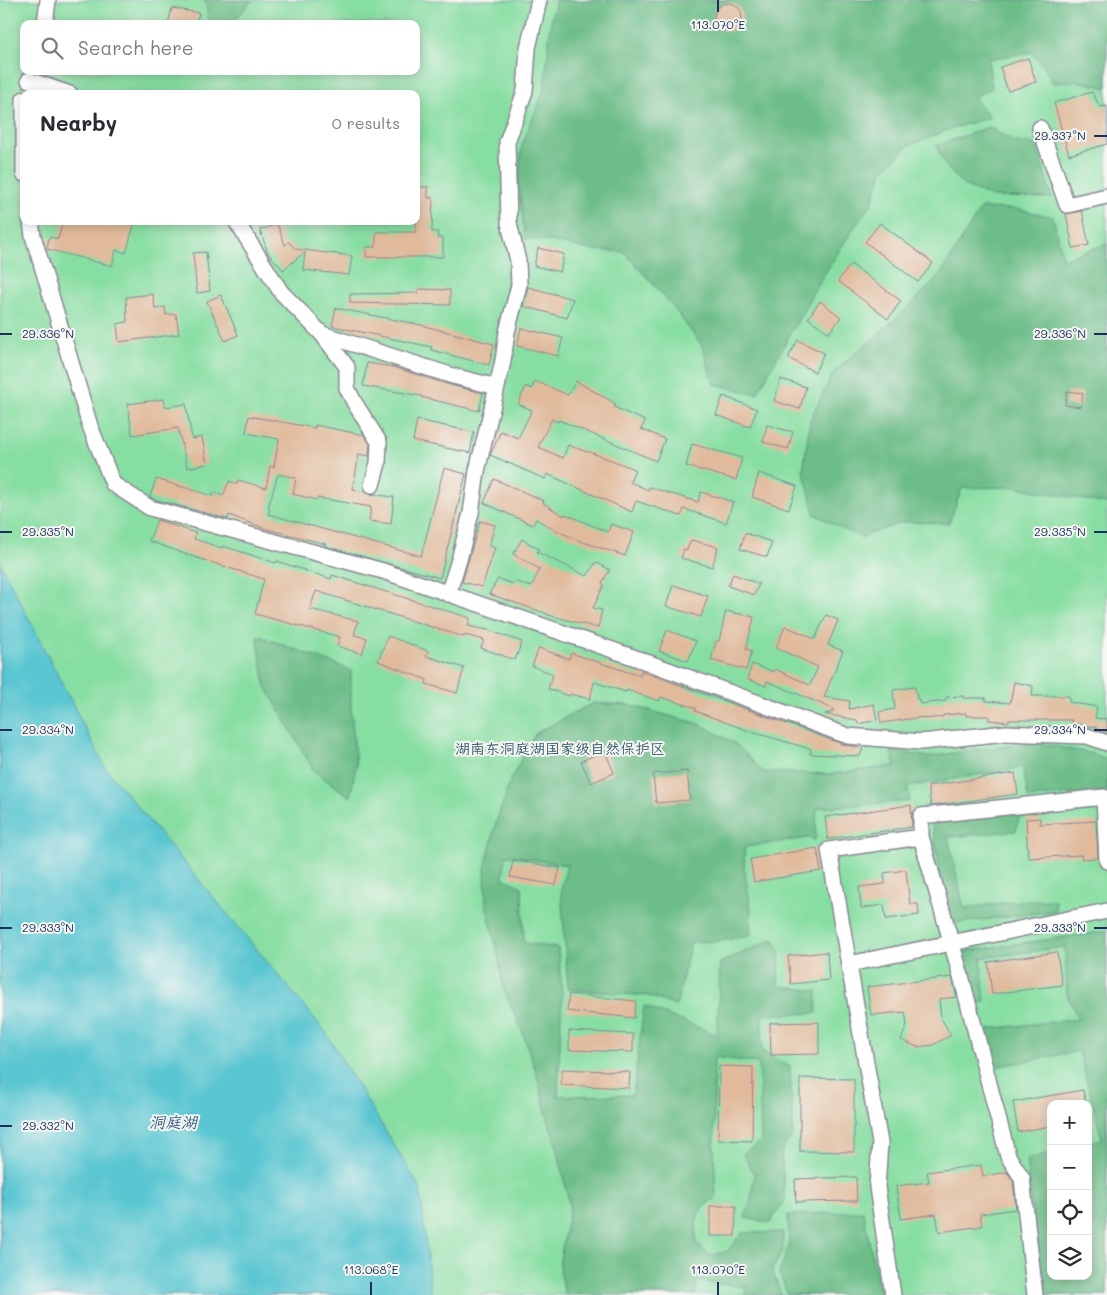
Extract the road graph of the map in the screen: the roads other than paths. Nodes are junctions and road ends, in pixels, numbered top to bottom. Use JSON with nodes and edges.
{"nodes":[{"id":1,"x":48,"y":0,"type":"edge"},
{"id":2,"x":538,"y":0,"type":"edge"},
{"id":3,"x":46,"y":20,"type":"edge"},
{"id":4,"x":29,"y":82,"type":"edge"},
{"id":5,"x":56,"y":90,"type":"edge"},
{"id":6,"x":1040,"y":128,"type":"dead end"},
{"id":7,"x":1107,"y":196,"type":"edge"},
{"id":8,"x":32,"y":225,"type":"edge"},
{"id":9,"x":239,"y":225,"type":"edge"},
{"id":10,"x":322,"y":334,"type":"junction"},
{"id":11,"x":497,"y":387,"type":"junction"},
{"id":12,"x":372,"y":485,"type":"dead end"},
{"id":13,"x":448,"y":594,"type":"junction"},
{"id":14,"x":1107,"y":743,"type":"edge"},
{"id":15,"x":921,"y":837,"type":"junction"},
{"id":16,"x":1107,"y":861,"type":"edge"},
{"id":17,"x":1107,"y":911,"type":"edge"},
{"id":18,"x":952,"y":943,"type":"junction"},
{"id":19,"x":849,"y":964,"type":"junction"},
{"id":20,"x":893,"y":1295,"type":"edge"},
{"id":21,"x":1035,"y":1295,"type":"edge"}],
"edges":[{"from":1,"to":3,"type":"street"},
{"from":2,"to":11,"type":"street"},
{"from":4,"to":5,"type":"street"},
{"from":6,"to":7,"type":"street"},
{"from":8,"to":13,"type":"street"},
{"from":9,"to":10,"type":"street"},
{"from":10,"to":11,"type":"street"},
{"from":10,"to":12,"type":"street"},
{"from":11,"to":13,"type":"street"},
{"from":13,"to":14,"type":"street"},
{"from":15,"to":16,"type":"street"},
{"from":15,"to":18,"type":"street"},
{"from":15,"to":19,"type":"street"},
{"from":17,"to":18,"type":"street"},
{"from":18,"to":19,"type":"street"},
{"from":18,"to":21,"type":"street"},
{"from":19,"to":20,"type":"street"}]}
